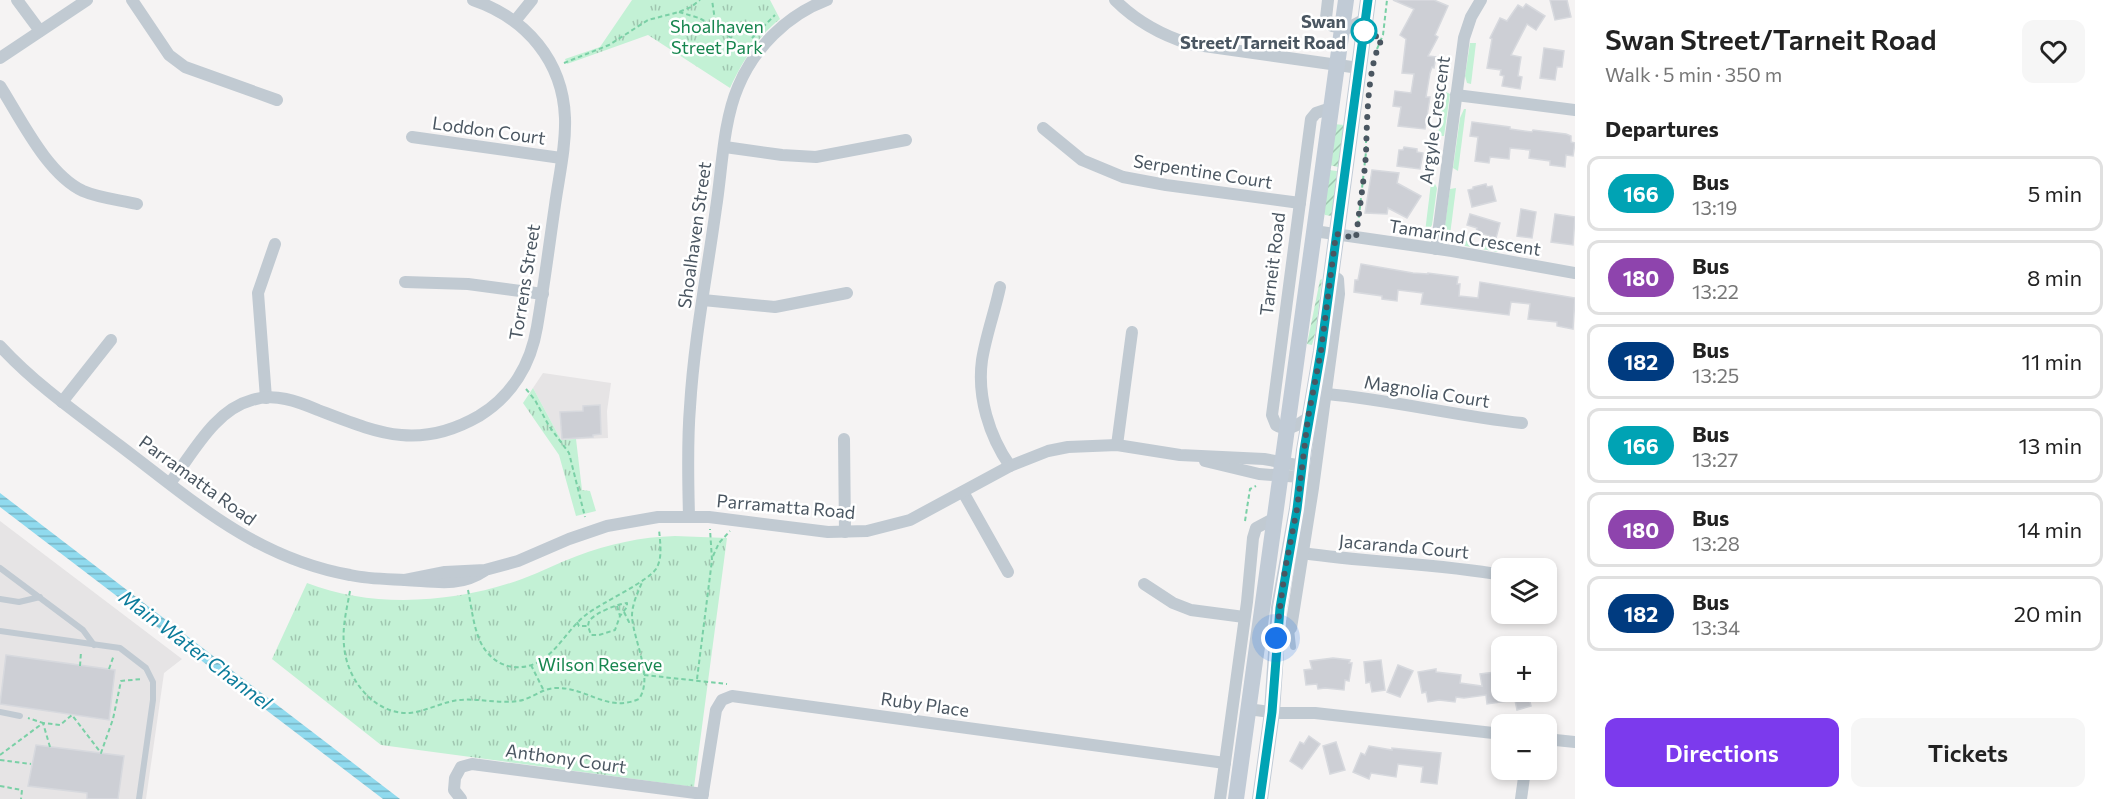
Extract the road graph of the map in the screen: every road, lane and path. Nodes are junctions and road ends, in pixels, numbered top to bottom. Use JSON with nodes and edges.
{"nodes":[{"id":1,"x":17,"y":0,"type":"edge"},
{"id":2,"x":87,"y":0,"type":"edge"},
{"id":3,"x":132,"y":0,"type":"edge"},
{"id":4,"x":473,"y":0,"type":"edge"},
{"id":5,"x":532,"y":0,"type":"edge"},
{"id":6,"x":700,"y":0,"type":"edge"},
{"id":7,"x":712,"y":0,"type":"edge"},
{"id":8,"x":826,"y":0,"type":"edge"},
{"id":9,"x":1115,"y":0,"type":"edge"},
{"id":10,"x":1328,"y":0,"type":"edge"},
{"id":11,"x":1346,"y":0,"type":"edge"},
{"id":12,"x":1368,"y":0,"type":"edge"},
{"id":13,"x":1387,"y":0,"type":"edge"},
{"id":14,"x":1478,"y":1,"type":"edge"},
{"id":15,"x":680,"y":12,"type":"junction"},
{"id":16,"x":778,"y":12,"type":"dead end"},
{"id":17,"x":1365,"y":19,"type":"junction"},
{"id":18,"x":515,"y":21,"type":"junction"},
{"id":19,"x":716,"y":27,"type":"junction"},
{"id":20,"x":1341,"y":28,"type":"junction"},
{"id":21,"x":40,"y":32,"type":"junction"},
{"id":22,"x":1375,"y":56,"type":"dead end"},
{"id":23,"x":0,"y":58,"type":"edge"},
{"id":24,"x":1336,"y":65,"type":"junction"},
{"id":25,"x":553,"y":67,"type":"junction"},
{"id":26,"x":1359,"y":68,"type":"junction"},
{"id":27,"x":0,"y":87,"type":"edge"},
{"id":28,"x":1456,"y":95,"type":"junction"},
{"id":29,"x":278,"y":100,"type":"dead end"},
{"id":30,"x":1331,"y":108,"type":"junction"},
{"id":31,"x":1575,"y":110,"type":"edge"},
{"id":32,"x":1043,"y":128,"type":"dead end"},
{"id":33,"x":1366,"y":135,"type":"dead end"},
{"id":34,"x":412,"y":137,"type":"dead end"},
{"id":35,"x":906,"y":140,"type":"dead end"},
{"id":36,"x":725,"y":147,"type":"junction"},
{"id":37,"x":561,"y":158,"type":"junction"},
{"id":38,"x":1300,"y":203,"type":"junction"},
{"id":39,"x":137,"y":204,"type":"dead end"},
{"id":40,"x":1314,"y":231,"type":"junction"},
{"id":41,"x":1336,"y":234,"type":"junction"},
{"id":42,"x":1356,"y":238,"type":"junction"},
{"id":43,"x":275,"y":244,"type":"dead end"},
{"id":44,"x":1436,"y":249,"type":"junction"},
{"id":45,"x":1309,"y":271,"type":"junction"},
{"id":46,"x":1575,"y":273,"type":"edge"},
{"id":47,"x":1330,"y":274,"type":"junction"},
{"id":48,"x":405,"y":282,"type":"dead end"},
{"id":49,"x":1000,"y":287,"type":"dead end"},
{"id":50,"x":847,"y":293,"type":"dead end"},
{"id":51,"x":543,"y":294,"type":"junction"},
{"id":52,"x":703,"y":300,"type":"junction"},
{"id":53,"x":1132,"y":332,"type":"dead end"},
{"id":54,"x":111,"y":340,"type":"dead end"},
{"id":55,"x":0,"y":346,"type":"edge"},
{"id":56,"x":526,"y":389,"type":"dead end"},
{"id":57,"x":1327,"y":394,"type":"junction"},
{"id":58,"x":266,"y":398,"type":"junction"},
{"id":59,"x":62,"y":402,"type":"junction"},
{"id":60,"x":1308,"y":418,"type":"junction"},
{"id":61,"x":1522,"y":423,"type":"dead end"},
{"id":62,"x":1287,"y":428,"type":"junction"},
{"id":63,"x":844,"y":439,"type":"dead end"},
{"id":64,"x":1117,"y":445,"type":"junction"},
{"id":65,"x":1010,"y":466,"type":"junction"},
{"id":66,"x":1282,"y":469,"type":"junction"},
{"id":67,"x":1301,"y":471,"type":"junction"},
{"id":68,"x":170,"y":483,"type":"junction"},
{"id":69,"x":963,"y":492,"type":"junction"},
{"id":70,"x":689,"y":516,"type":"junction"},
{"id":71,"x":585,"y":517,"type":"dead end"},
{"id":72,"x":709,"y":517,"type":"junction"},
{"id":73,"x":658,"y":518,"type":"junction"},
{"id":74,"x":1275,"y":518,"type":"junction"},
{"id":75,"x":740,"y":520,"type":"junction"},
{"id":76,"x":845,"y":532,"type":"junction"},
{"id":77,"x":1303,"y":553,"type":"junction"},
{"id":78,"x":712,"y":560,"type":"junction"},
{"id":79,"x":0,"y":568,"type":"edge"},
{"id":80,"x":484,"y":570,"type":"junction"},
{"id":81,"x":1008,"y":572,"type":"dead end"},
{"id":82,"x":1491,"y":573,"type":"edge"},
{"id":83,"x":405,"y":580,"type":"junction"},
{"id":84,"x":466,"y":580,"type":"junction"},
{"id":85,"x":643,"y":580,"type":"junction"},
{"id":86,"x":1144,"y":584,"type":"dead end"},
{"id":87,"x":350,"y":591,"type":"dead end"},
{"id":88,"x":40,"y":597,"type":"junction"},
{"id":89,"x":0,"y":599,"type":"edge"},
{"id":90,"x":617,"y":606,"type":"junction"},
{"id":91,"x":624,"y":612,"type":"junction"},
{"id":92,"x":620,"y":616,"type":"junction"},
{"id":93,"x":1244,"y":618,"type":"junction"},
{"id":94,"x":577,"y":622,"type":"junction"},
{"id":95,"x":633,"y":622,"type":"junction"},
{"id":96,"x":588,"y":626,"type":"junction"},
{"id":97,"x":1291,"y":628,"type":"junction"},
{"id":98,"x":0,"y":631,"type":"edge"},
{"id":99,"x":1276,"y":638,"type":"junction"},
{"id":100,"x":81,"y":643,"type":"junction"},
{"id":101,"x":94,"y":645,"type":"junction"},
{"id":102,"x":1293,"y":647,"type":"dead end"},
{"id":103,"x":115,"y":652,"type":"dead end"},
{"id":104,"x":531,"y":665,"type":"junction"},
{"id":105,"x":80,"y":666,"type":"dead end"},
{"id":106,"x":109,"y":669,"type":"dead end"},
{"id":107,"x":139,"y":671,"type":"dead end"},
{"id":108,"x":697,"y":680,"type":"dead end"},
{"id":109,"x":544,"y":690,"type":"junction"},
{"id":110,"x":1249,"y":705,"type":"junction"},
{"id":111,"x":1272,"y":707,"type":"junction"},
{"id":112,"x":0,"y":712,"type":"edge"},
{"id":113,"x":20,"y":716,"type":"joint"},
{"id":114,"x":43,"y":723,"type":"junction"},
{"id":115,"x":1491,"y":733,"type":"edge"},
{"id":116,"x":1557,"y":740,"type":"edge"},
{"id":117,"x":1575,"y":742,"type":"edge"},
{"id":118,"x":50,"y":747,"type":"dead end"},
{"id":119,"x":0,"y":755,"type":"edge"},
{"id":120,"x":0,"y":760,"type":"edge"},
{"id":121,"x":1225,"y":763,"type":"junction"},
{"id":122,"x":31,"y":764,"type":"dead end"},
{"id":123,"x":1524,"y":780,"type":"edge"},
{"id":124,"x":0,"y":786,"type":"edge"},
{"id":125,"x":703,"y":797,"type":"edge"},
{"id":126,"x":21,"y":799,"type":"edge"},
{"id":127,"x":139,"y":799,"type":"edge"},
{"id":128,"x":461,"y":799,"type":"edge"},
{"id":129,"x":1220,"y":799,"type":"edge"},
{"id":130,"x":1236,"y":799,"type":"edge"},
{"id":131,"x":1260,"y":799,"type":"edge"},
{"id":132,"x":1521,"y":799,"type":"edge"}],
"edges":[{"from":1,"to":21,"type":"street"},
{"from":2,"to":21,"type":"street"},
{"from":3,"to":29,"type":"street"},
{"from":4,"to":18,"type":"street","name":"Torrens Street"},
{"from":5,"to":18,"type":"street"},
{"from":6,"to":15,"type":"path"},
{"from":7,"to":19,"type":"path"},
{"from":8,"to":36,"type":"street","name":"Shoalhaven Street"},
{"from":9,"to":24,"type":"street"},
{"from":10,"to":20,"type":"street"},
{"from":11,"to":20,"type":"main road","name":"Tarneit Road"},
{"from":12,"to":17,"type":"main road"},
{"from":13,"to":22,"type":"path"},
{"from":14,"to":28,"type":"street","name":"Argyle Crescent"},
{"from":15,"to":19,"type":"path"},
{"from":15,"to":25,"type":"path"},
{"from":16,"to":19,"type":"path"},
{"from":17,"to":20,"type":"street"},
{"from":17,"to":26,"type":"main road"},
{"from":18,"to":25,"type":"street","name":"Torrens Street"},
{"from":20,"to":24,"type":"main road","name":"Tarneit Road"},
{"from":21,"to":23,"type":"street"},
{"from":24,"to":26,"type":"street"},
{"from":24,"to":30,"type":"main road","name":"Tarneit Road"},
{"from":25,"to":37,"type":"street","name":"Torrens Street"},
{"from":26,"to":41,"type":"main road"},
{"from":27,"to":39,"type":"street"},
{"from":28,"to":31,"type":"street"},
{"from":28,"to":44,"type":"street","name":"Argyle Crescent"},
{"from":30,"to":38,"type":"street","name":"Tarneit Road"},
{"from":30,"to":40,"type":"main road","name":"Tarneit Road"},
{"from":32,"to":38,"type":"street","name":"Serpentine Court"},
{"from":33,"to":42,"type":"path"},
{"from":34,"to":37,"type":"street","name":"Loddon Court"},
{"from":35,"to":36,"type":"street"},
{"from":36,"to":52,"type":"street","name":"Shoalhaven Street"},
{"from":37,"to":51,"type":"street","name":"Torrens Street"},
{"from":38,"to":62,"type":"street","name":"Tarneit Road"},
{"from":40,"to":41,"type":"street","name":"Tamarind Crescent"},
{"from":40,"to":45,"type":"main road","name":"Tarneit Road"},
{"from":41,"to":42,"type":"street","name":"Tamarind Crescent"},
{"from":41,"to":47,"type":"main road"},
{"from":42,"to":44,"type":"street","name":"Tamarind Crescent"},
{"from":43,"to":58,"type":"street"},
{"from":44,"to":46,"type":"street","name":"Tamarind Crescent"},
{"from":45,"to":47,"type":"main road"},
{"from":45,"to":62,"type":"main road","name":"Tarneit Road"},
{"from":47,"to":57,"type":"street"},
{"from":47,"to":60,"type":"main road"},
{"from":48,"to":51,"type":"street"},
{"from":49,"to":65,"type":"street"},
{"from":50,"to":52,"type":"street"},
{"from":51,"to":58,"type":"street","name":"Torrens Street"},
{"from":52,"to":70,"type":"street","name":"Shoalhaven Street"},
{"from":53,"to":64,"type":"street"},
{"from":54,"to":59,"type":"street"},
{"from":55,"to":59,"type":"street","name":"Parramatta Road"},
{"from":56,"to":71,"type":"path"},
{"from":57,"to":61,"type":"street","name":"Magnolia Court"},
{"from":57,"to":77,"type":"street"},
{"from":58,"to":68,"type":"street","name":"Torrens Street"},
{"from":59,"to":68,"type":"street","name":"Parramatta Road"},
{"from":60,"to":62,"type":"street"},
{"from":60,"to":67,"type":"main road"},
{"from":62,"to":66,"type":"main road","name":"Tarneit Road"},
{"from":63,"to":76,"type":"street"},
{"from":64,"to":65,"type":"street","name":"Parramatta Road"},
{"from":64,"to":66,"type":"street","name":"Parramatta Road"},
{"from":65,"to":69,"type":"street","name":"Parramatta Road"},
{"from":66,"to":67,"type":"street","name":"Parramatta Road"},
{"from":66,"to":74,"type":"main road","name":"Tarneit Road"},
{"from":67,"to":99,"type":"main road"},
{"from":68,"to":83,"type":"street","name":"Parramatta Road"},
{"from":69,"to":76,"type":"street","name":"Parramatta Road"},
{"from":69,"to":81,"type":"street"},
{"from":70,"to":72,"type":"street","name":"Parramatta Road"},
{"from":70,"to":73,"type":"street","name":"Parramatta Road"},
{"from":72,"to":75,"type":"street","name":"Parramatta Road"},
{"from":72,"to":78,"type":"path"},
{"from":73,"to":80,"type":"street","name":"Parramatta Road"},
{"from":73,"to":85,"type":"path"},
{"from":74,"to":93,"type":"street"},
{"from":74,"to":110,"type":"main road","name":"Tarneit Road"},
{"from":75,"to":76,"type":"street","name":"Parramatta Road"},
{"from":75,"to":78,"type":"path"},
{"from":77,"to":82,"type":"street","name":"Jacaranda Court"},
{"from":77,"to":97,"type":"street"},
{"from":78,"to":108,"type":"path"},
{"from":79,"to":88,"type":"lane"},
{"from":80,"to":83,"type":"street","name":"Parramatta Road"},
{"from":80,"to":84,"type":"street","name":"Parramatta Road"},
{"from":83,"to":84,"type":"street","name":"Parramatta Road"},
{"from":84,"to":104,"type":"path"},
{"from":85,"to":94,"type":"path"},
{"from":85,"to":95,"type":"path"},
{"from":86,"to":93,"type":"street"},
{"from":87,"to":109,"type":"path"},
{"from":88,"to":89,"type":"lane"},
{"from":88,"to":101,"type":"lane"},
{"from":90,"to":91,"type":"path"},
{"from":90,"to":92,"type":"path"},
{"from":90,"to":96,"type":"path"},
{"from":91,"to":92,"type":"path"},
{"from":91,"to":95,"type":"path"},
{"from":92,"to":96,"type":"path"},
{"from":93,"to":121,"type":"street"},
{"from":94,"to":96,"type":"path"},
{"from":94,"to":104,"type":"path"},
{"from":95,"to":109,"type":"path"},
{"from":97,"to":99,"type":"street"},
{"from":97,"to":102,"type":"lane"},
{"from":98,"to":100,"type":"lane"},
{"from":99,"to":111,"type":"main road"},
{"from":100,"to":101,"type":"lane"},
{"from":100,"to":105,"type":"path"},
{"from":101,"to":127,"type":"lane"},
{"from":103,"to":106,"type":"path"},
{"from":104,"to":109,"type":"path"},
{"from":107,"to":114,"type":"path"},
{"from":110,"to":111,"type":"street"},
{"from":110,"to":130,"type":"main road","name":"Tarneit Road"},
{"from":111,"to":115,"type":"street"},
{"from":111,"to":131,"type":"main road"},
{"from":112,"to":113,"type":"lane"},
{"from":113,"to":114,"type":"path"},
{"from":114,"to":118,"type":"path"},
{"from":114,"to":119,"type":"path"},
{"from":116,"to":117,"type":"street"},
{"from":120,"to":122,"type":"path"},
{"from":121,"to":125,"type":"street","name":"Ruby Place"},
{"from":121,"to":129,"type":"street"},
{"from":123,"to":132,"type":"street"},
{"from":124,"to":126,"type":"path"},
{"from":125,"to":128,"type":"street","name":"Anthony Court"}]}
